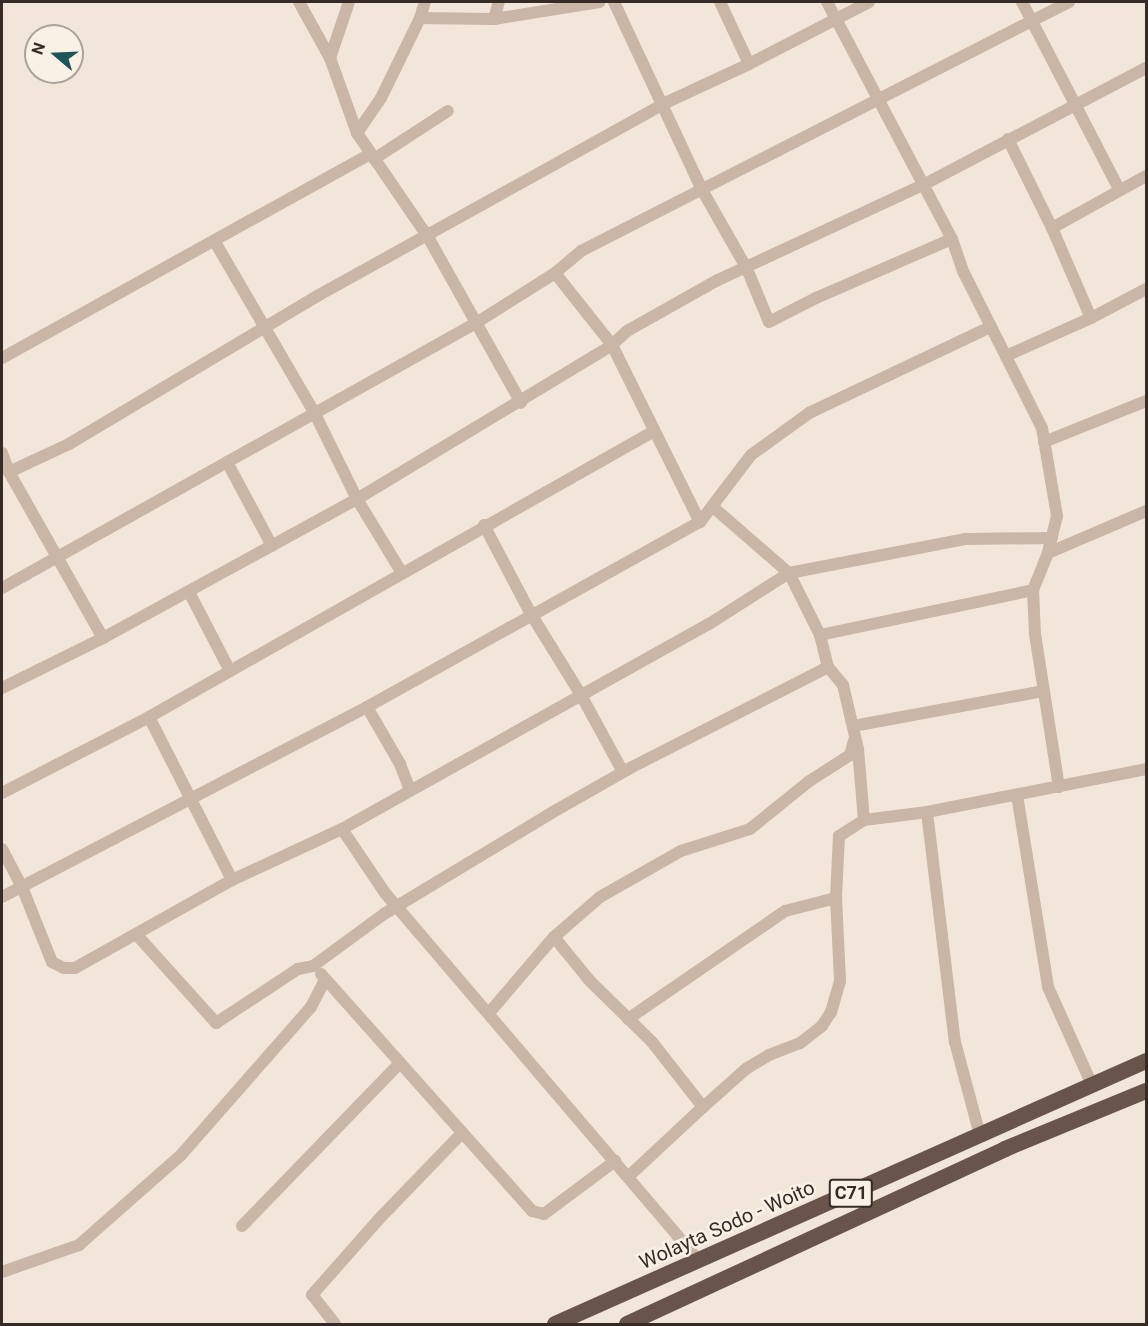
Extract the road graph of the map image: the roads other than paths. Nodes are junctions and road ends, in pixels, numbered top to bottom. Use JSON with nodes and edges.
{"nodes":[{"id":1,"x":299,"y":2,"type":"edge"},
{"id":2,"x":349,"y":2,"type":"edge"},
{"id":3,"x":425,"y":2,"type":"edge"},
{"id":4,"x":499,"y":2,"type":"edge"},
{"id":5,"x":600,"y":2,"type":"edge"},
{"id":6,"x":614,"y":2,"type":"edge"},
{"id":7,"x":720,"y":2,"type":"edge"},
{"id":8,"x":828,"y":2,"type":"edge"},
{"id":9,"x":869,"y":2,"type":"edge"},
{"id":10,"x":1022,"y":2,"type":"edge"},
{"id":11,"x":1069,"y":2,"type":"edge"},
{"id":12,"x":584,"y":3,"type":"edge"},
{"id":13,"x":420,"y":18,"type":"junction"},
{"id":14,"x":494,"y":19,"type":"junction"},
{"id":15,"x":837,"y":19,"type":"junction"},
{"id":16,"x":1031,"y":20,"type":"junction"},
{"id":17,"x":330,"y":58,"type":"junction"},
{"id":18,"x":749,"y":64,"type":"junction"},
{"id":19,"x":1146,"y":68,"type":"edge"},
{"id":20,"x":880,"y":100,"type":"junction"},
{"id":21,"x":1076,"y":102,"type":"junction"},
{"id":22,"x":663,"y":104,"type":"junction"},
{"id":23,"x":448,"y":111,"type":"dead end"},
{"id":24,"x":357,"y":133,"type":"junction"},
{"id":25,"x":1008,"y":139,"type":"junction"},
{"id":26,"x":372,"y":156,"type":"junction"},
{"id":27,"x":1146,"y":176,"type":"edge"},
{"id":28,"x":923,"y":185,"type":"junction"},
{"id":29,"x":701,"y":188,"type":"junction"},
{"id":30,"x":1119,"y":189,"type":"junction"},
{"id":31,"x":1052,"y":228,"type":"junction"},
{"id":32,"x":428,"y":237,"type":"junction"},
{"id":33,"x":952,"y":239,"type":"junction"},
{"id":34,"x":215,"y":242,"type":"junction"},
{"id":35,"x":747,"y":269,"type":"junction"},
{"id":36,"x":555,"y":273,"type":"junction"},
{"id":37,"x":1146,"y":289,"type":"edge"},
{"id":38,"x":1091,"y":318,"type":"junction"},
{"id":39,"x":476,"y":323,"type":"junction"},
{"id":40,"x":263,"y":327,"type":"junction"},
{"id":41,"x":990,"y":327,"type":"junction"},
{"id":42,"x":612,"y":345,"type":"junction"},
{"id":43,"x":1006,"y":356,"type":"junction"},
{"id":44,"x":2,"y":358,"type":"edge"},
{"id":45,"x":1146,"y":401,"type":"edge"},
{"id":46,"x":520,"y":403,"type":"junction"},
{"id":47,"x":314,"y":412,"type":"junction"},
{"id":48,"x":654,"y":431,"type":"junction"},
{"id":49,"x":1044,"y":442,"type":"junction"},
{"id":50,"x":2,"y":453,"type":"edge"},
{"id":51,"x":227,"y":462,"type":"junction"},
{"id":52,"x":9,"y":472,"type":"junction"},
{"id":53,"x":357,"y":499,"type":"junction"},
{"id":54,"x":713,"y":507,"type":"junction"},
{"id":55,"x":1146,"y":512,"type":"edge"},
{"id":56,"x":700,"y":522,"type":"junction"},
{"id":57,"x":484,"y":525,"type":"junction"},
{"id":58,"x":1052,"y":538,"type":"junction"},
{"id":59,"x":272,"y":546,"type":"junction"},
{"id":60,"x":1048,"y":553,"type":"junction"},
{"id":61,"x":58,"y":556,"type":"junction"},
{"id":62,"x":402,"y":573,"type":"junction"},
{"id":63,"x":789,"y":573,"type":"junction"},
{"id":64,"x":2,"y":588,"type":"edge"},
{"id":65,"x":1033,"y":590,"type":"junction"},
{"id":66,"x":189,"y":592,"type":"junction"},
{"id":67,"x":531,"y":614,"type":"junction"},
{"id":68,"x":819,"y":635,"type":"junction"},
{"id":69,"x":103,"y":638,"type":"junction"},
{"id":70,"x":828,"y":667,"type":"junction"},
{"id":71,"x":230,"y":671,"type":"junction"},
{"id":72,"x":2,"y":688,"type":"edge"},
{"id":73,"x":1043,"y":691,"type":"junction"},
{"id":74,"x":581,"y":695,"type":"junction"},
{"id":75,"x":367,"y":707,"type":"junction"},
{"id":76,"x":149,"y":717,"type":"junction"},
{"id":77,"x":854,"y":732,"type":"junction"},
{"id":78,"x":1146,"y":769,"type":"edge"},
{"id":79,"x":623,"y":772,"type":"junction"},
{"id":80,"x":1059,"y":787,"type":"junction"},
{"id":81,"x":410,"y":790,"type":"junction"},
{"id":82,"x":2,"y":793,"type":"edge"},
{"id":83,"x":1017,"y":795,"type":"junction"},
{"id":84,"x":192,"y":800,"type":"junction"},
{"id":85,"x":927,"y":812,"type":"junction"},
{"id":86,"x":864,"y":820,"type":"junction"},
{"id":87,"x":342,"y":829,"type":"junction"},
{"id":88,"x":2,"y":849,"type":"edge"},
{"id":89,"x":232,"y":880,"type":"junction"},
{"id":90,"x":22,"y":887,"type":"junction"},
{"id":91,"x":2,"y":897,"type":"edge"},
{"id":92,"x":836,"y":898,"type":"junction"},
{"id":93,"x":397,"y":907,"type":"junction"},
{"id":94,"x":135,"y":934,"type":"junction"},
{"id":95,"x":554,"y":937,"type":"junction"},
{"id":96,"x":313,"y":966,"type":"junction"},
{"id":97,"x":325,"y":979,"type":"junction"},
{"id":98,"x":489,"y":1013,"type":"junction"},
{"id":99,"x":628,"y":1018,"type":"junction"},
{"id":100,"x":1146,"y":1061,"type":"edge"},
{"id":101,"x":400,"y":1063,"type":"junction"},
{"id":102,"x":1092,"y":1085,"type":"junction"},
{"id":103,"x":1146,"y":1091,"type":"edge"},
{"id":104,"x":703,"y":1107,"type":"junction"},
{"id":105,"x":462,"y":1132,"type":"junction"},
{"id":106,"x":980,"y":1135,"type":"junction"},
{"id":107,"x":615,"y":1161,"type":"junction"},
{"id":108,"x":629,"y":1176,"type":"junction"},
{"id":109,"x":242,"y":1226,"type":"dead end"},
{"id":110,"x":699,"y":1260,"type":"junction"},
{"id":111,"x":2,"y":1272,"type":"edge"},
{"id":112,"x":335,"y":1324,"type":"edge"},
{"id":113,"x":555,"y":1324,"type":"edge"},
{"id":114,"x":627,"y":1324,"type":"edge"}],
"edges":[{"from":1,"to":17,"type":"street"},
{"from":2,"to":17,"type":"street"},
{"from":3,"to":13,"type":"street"},
{"from":4,"to":14,"type":"street"},
{"from":5,"to":12,"type":"street"},
{"from":6,"to":22,"type":"street"},
{"from":7,"to":18,"type":"street"},
{"from":8,"to":15,"type":"street"},
{"from":9,"to":15,"type":"street"},
{"from":10,"to":16,"type":"street"},
{"from":11,"to":16,"type":"street"},
{"from":12,"to":14,"type":"street"},
{"from":13,"to":14,"type":"street"},
{"from":13,"to":24,"type":"street"},
{"from":15,"to":18,"type":"street"},
{"from":15,"to":20,"type":"street"},
{"from":16,"to":20,"type":"street"},
{"from":16,"to":21,"type":"street"},
{"from":17,"to":24,"type":"street"},
{"from":18,"to":22,"type":"street"},
{"from":19,"to":21,"type":"street"},
{"from":20,"to":28,"type":"street"},
{"from":20,"to":29,"type":"street"},
{"from":21,"to":25,"type":"street"},
{"from":21,"to":30,"type":"street"},
{"from":22,"to":29,"type":"street"},
{"from":22,"to":32,"type":"street"},
{"from":23,"to":26,"type":"street"},
{"from":24,"to":26,"type":"street"},
{"from":25,"to":28,"type":"street"},
{"from":25,"to":31,"type":"street"},
{"from":26,"to":32,"type":"street"},
{"from":26,"to":34,"type":"street"},
{"from":27,"to":30,"type":"street"},
{"from":28,"to":33,"type":"street"},
{"from":28,"to":35,"type":"street"},
{"from":29,"to":35,"type":"street"},
{"from":29,"to":36,"type":"street"},
{"from":30,"to":31,"type":"street"},
{"from":31,"to":38,"type":"street"},
{"from":32,"to":39,"type":"street"},
{"from":32,"to":40,"type":"street"},
{"from":33,"to":35,"type":"street"},
{"from":33,"to":41,"type":"street"},
{"from":34,"to":40,"type":"street"},
{"from":34,"to":44,"type":"street"},
{"from":35,"to":42,"type":"street"},
{"from":36,"to":39,"type":"street"},
{"from":36,"to":42,"type":"street"},
{"from":37,"to":38,"type":"street"},
{"from":38,"to":43,"type":"street"},
{"from":39,"to":46,"type":"street"},
{"from":39,"to":47,"type":"street"},
{"from":40,"to":47,"type":"street"},
{"from":40,"to":52,"type":"street"},
{"from":41,"to":43,"type":"street"},
{"from":41,"to":54,"type":"street"},
{"from":42,"to":46,"type":"street"},
{"from":42,"to":48,"type":"street"},
{"from":43,"to":49,"type":"street"},
{"from":45,"to":49,"type":"street"},
{"from":46,"to":53,"type":"street"},
{"from":47,"to":51,"type":"street"},
{"from":47,"to":53,"type":"street"},
{"from":48,"to":56,"type":"street"},
{"from":48,"to":57,"type":"street"},
{"from":49,"to":58,"type":"street"},
{"from":50,"to":52,"type":"street"},
{"from":51,"to":59,"type":"street"},
{"from":51,"to":61,"type":"street"},
{"from":52,"to":61,"type":"street"},
{"from":53,"to":59,"type":"street"},
{"from":53,"to":62,"type":"street"},
{"from":54,"to":56,"type":"street"},
{"from":54,"to":63,"type":"street"},
{"from":55,"to":60,"type":"street"},
{"from":56,"to":67,"type":"street"},
{"from":57,"to":62,"type":"street"},
{"from":57,"to":67,"type":"street"},
{"from":58,"to":60,"type":"street"},
{"from":58,"to":63,"type":"street"},
{"from":59,"to":66,"type":"street"},
{"from":60,"to":65,"type":"street"},
{"from":61,"to":64,"type":"street"},
{"from":61,"to":69,"type":"street"},
{"from":62,"to":71,"type":"street"},
{"from":63,"to":68,"type":"street"},
{"from":63,"to":74,"type":"street"},
{"from":65,"to":68,"type":"street"},
{"from":65,"to":73,"type":"street"},
{"from":66,"to":69,"type":"street"},
{"from":66,"to":71,"type":"street"},
{"from":67,"to":74,"type":"street"},
{"from":67,"to":75,"type":"street"},
{"from":68,"to":70,"type":"street"},
{"from":69,"to":72,"type":"street"},
{"from":70,"to":77,"type":"street"},
{"from":70,"to":79,"type":"street"},
{"from":71,"to":76,"type":"street"},
{"from":73,"to":77,"type":"street"},
{"from":73,"to":80,"type":"street"},
{"from":74,"to":79,"type":"street"},
{"from":74,"to":81,"type":"street"},
{"from":75,"to":81,"type":"street"},
{"from":75,"to":84,"type":"street"},
{"from":76,"to":82,"type":"street"},
{"from":76,"to":84,"type":"street"},
{"from":77,"to":86,"type":"street"},
{"from":77,"to":95,"type":"street"},
{"from":78,"to":80,"type":"street"},
{"from":79,"to":93,"type":"street"},
{"from":80,"to":83,"type":"street"},
{"from":81,"to":87,"type":"street"},
{"from":83,"to":85,"type":"street"},
{"from":83,"to":102,"type":"street"},
{"from":84,"to":89,"type":"street"},
{"from":84,"to":90,"type":"street"},
{"from":85,"to":86,"type":"street"},
{"from":85,"to":106,"type":"street"},
{"from":86,"to":92,"type":"street"},
{"from":87,"to":89,"type":"street"},
{"from":87,"to":93,"type":"street"},
{"from":88,"to":90,"type":"street"},
{"from":89,"to":94,"type":"street"},
{"from":90,"to":91,"type":"street"},
{"from":90,"to":94,"type":"street"},
{"from":92,"to":99,"type":"street"},
{"from":92,"to":104,"type":"street"},
{"from":93,"to":96,"type":"street"},
{"from":93,"to":98,"type":"street"},
{"from":94,"to":96,"type":"street"},
{"from":95,"to":98,"type":"street"},
{"from":95,"to":99,"type":"street"},
{"from":96,"to":97,"type":"street"},
{"from":97,"to":101,"type":"street"},
{"from":97,"to":111,"type":"street"},
{"from":98,"to":107,"type":"street"},
{"from":99,"to":104,"type":"street"},
{"from":100,"to":102,"type":"highway","name":"Wolayta Sodo - Woito","number":"C71"},
{"from":101,"to":105,"type":"street"},
{"from":101,"to":109,"type":"street"},
{"from":102,"to":106,"type":"highway","name":"Wolayta Sodo - Woito","number":"C71"},
{"from":103,"to":114,"type":"highway","number":"C71"},
{"from":104,"to":108,"type":"street"},
{"from":105,"to":107,"type":"street"},
{"from":105,"to":112,"type":"street"},
{"from":106,"to":110,"type":"highway","name":"Wolayta Sodo - Woito","number":"C71"},
{"from":107,"to":108,"type":"street"},
{"from":108,"to":110,"type":"street"},
{"from":110,"to":113,"type":"highway","name":"Wolayta Sodo - Woito","number":"C71"}]}
